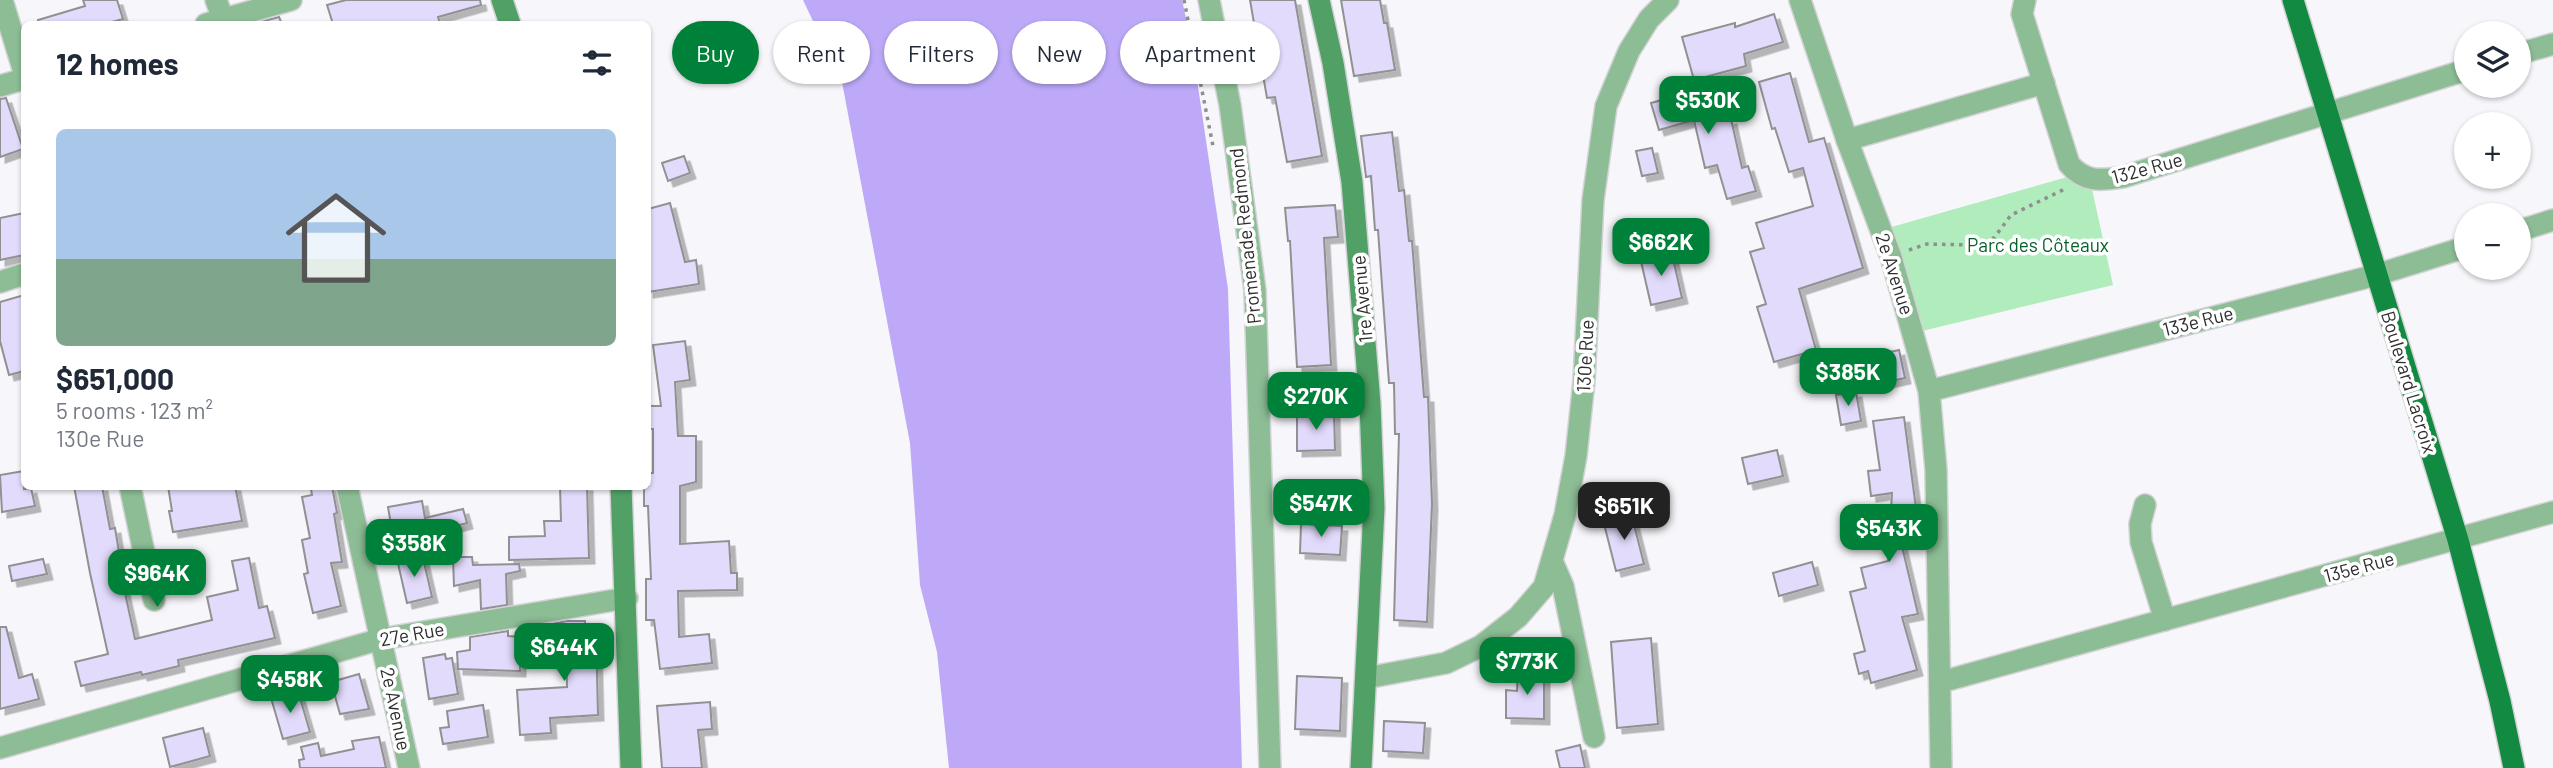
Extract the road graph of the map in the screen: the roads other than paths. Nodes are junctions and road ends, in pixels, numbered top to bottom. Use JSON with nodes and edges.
{"nodes":[{"id":1,"x":2,"y":0,"type":"edge"},
{"id":2,"x":291,"y":0,"type":"edge"},
{"id":3,"x":502,"y":0,"type":"edge"},
{"id":4,"x":1209,"y":0,"type":"edge"},
{"id":5,"x":1319,"y":0,"type":"edge"},
{"id":6,"x":1668,"y":0,"type":"edge"},
{"id":7,"x":1800,"y":0,"type":"edge"},
{"id":8,"x":2025,"y":0,"type":"edge"},
{"id":9,"x":2293,"y":0,"type":"edge"},
{"id":10,"x":218,"y":17,"type":"edge"},
{"id":11,"x":509,"y":21,"type":"edge"},
{"id":12,"x":2553,"y":44,"type":"edge"},
{"id":13,"x":2531,"y":50,"type":"edge"},
{"id":14,"x":21,"y":62,"type":"edge"},
{"id":15,"x":2454,"y":74,"type":"edge"},
{"id":16,"x":21,"y":80,"type":"edge"},
{"id":17,"x":2044,"y":83,"type":"junction"},
{"id":18,"x":0,"y":86,"type":"edge"},
{"id":19,"x":2327,"y":112,"type":"junction"},
{"id":20,"x":1847,"y":140,"type":"junction"},
{"id":21,"x":2553,"y":220,"type":"edge"},
{"id":22,"x":2531,"y":227,"type":"edge"},
{"id":23,"x":2454,"y":251,"type":"edge"},
{"id":24,"x":21,"y":275,"type":"edge"},
{"id":25,"x":2376,"y":275,"type":"junction"},
{"id":26,"x":0,"y":282,"type":"edge"},
{"id":27,"x":1929,"y":391,"type":"junction"},
{"id":28,"x":131,"y":490,"type":"edge"},
{"id":29,"x":348,"y":490,"type":"edge"},
{"id":30,"x":621,"y":490,"type":"edge"},
{"id":31,"x":2146,"y":505,"type":"dead end"},
{"id":32,"x":2553,"y":512,"type":"edge"},
{"id":33,"x":2458,"y":540,"type":"junction"},
{"id":34,"x":1552,"y":561,"type":"junction"},
{"id":35,"x":626,"y":598,"type":"junction"},
{"id":36,"x":154,"y":600,"type":"dead end"},
{"id":37,"x":2165,"y":620,"type":"junction"},
{"id":38,"x":381,"y":639,"type":"junction"},
{"id":39,"x":1366,"y":678,"type":"junction"},
{"id":40,"x":1941,"y":682,"type":"junction"},
{"id":41,"x":1594,"y":737,"type":"dead end"},
{"id":42,"x":0,"y":748,"type":"edge"},
{"id":43,"x":409,"y":768,"type":"edge"},
{"id":44,"x":631,"y":768,"type":"edge"},
{"id":45,"x":1270,"y":768,"type":"edge"},
{"id":46,"x":1361,"y":768,"type":"edge"},
{"id":47,"x":1941,"y":768,"type":"edge"},
{"id":48,"x":2514,"y":768,"type":"edge"}],
"edges":[{"from":1,"to":14,"type":"street"},
{"from":2,"to":10,"type":"street"},
{"from":3,"to":11,"type":"street"},
{"from":4,"to":45,"type":"street","name":"Promenade Redmond"},
{"from":5,"to":39,"type":"street","name":"1re Avenue"},
{"from":6,"to":34,"type":"street","name":"130e Rue"},
{"from":7,"to":20,"type":"street","name":"2e Avenue"},
{"from":8,"to":17,"type":"street","name":"132e Rue"},
{"from":9,"to":19,"type":"main road","name":"Boulevard Lacroix"},
{"from":12,"to":13,"type":"street"},
{"from":15,"to":19,"type":"street","name":"132e Rue"},
{"from":16,"to":18,"type":"street"},
{"from":17,"to":19,"type":"street","name":"132e Rue"},
{"from":17,"to":20,"type":"street"},
{"from":19,"to":25,"type":"main road","name":"Boulevard Lacroix"},
{"from":20,"to":27,"type":"street","name":"2e Avenue"},
{"from":21,"to":22,"type":"street"},
{"from":23,"to":25,"type":"street","name":"133e Rue"},
{"from":24,"to":26,"type":"street"},
{"from":25,"to":27,"type":"street","name":"133e Rue"},
{"from":25,"to":33,"type":"main road","name":"Boulevard Lacroix"},
{"from":27,"to":40,"type":"street","name":"2e Avenue"},
{"from":28,"to":36,"type":"street"},
{"from":29,"to":38,"type":"street","name":"2e Avenue"},
{"from":30,"to":35,"type":"street"},
{"from":31,"to":37,"type":"street"},
{"from":32,"to":33,"type":"street","name":"135e Rue"},
{"from":33,"to":37,"type":"street","name":"135e Rue"},
{"from":33,"to":48,"type":"main road","name":"Boulevard Lacroix"},
{"from":34,"to":39,"type":"street","name":"130e Rue"},
{"from":34,"to":41,"type":"street"},
{"from":35,"to":38,"type":"street","name":"27e Rue"},
{"from":35,"to":44,"type":"street"},
{"from":37,"to":40,"type":"street","name":"135e Rue"},
{"from":38,"to":42,"type":"street","name":"27e Rue"},
{"from":38,"to":43,"type":"street","name":"2e Avenue"},
{"from":39,"to":46,"type":"street","name":"1re Avenue"},
{"from":40,"to":47,"type":"street","name":"2e Avenue"}]}
